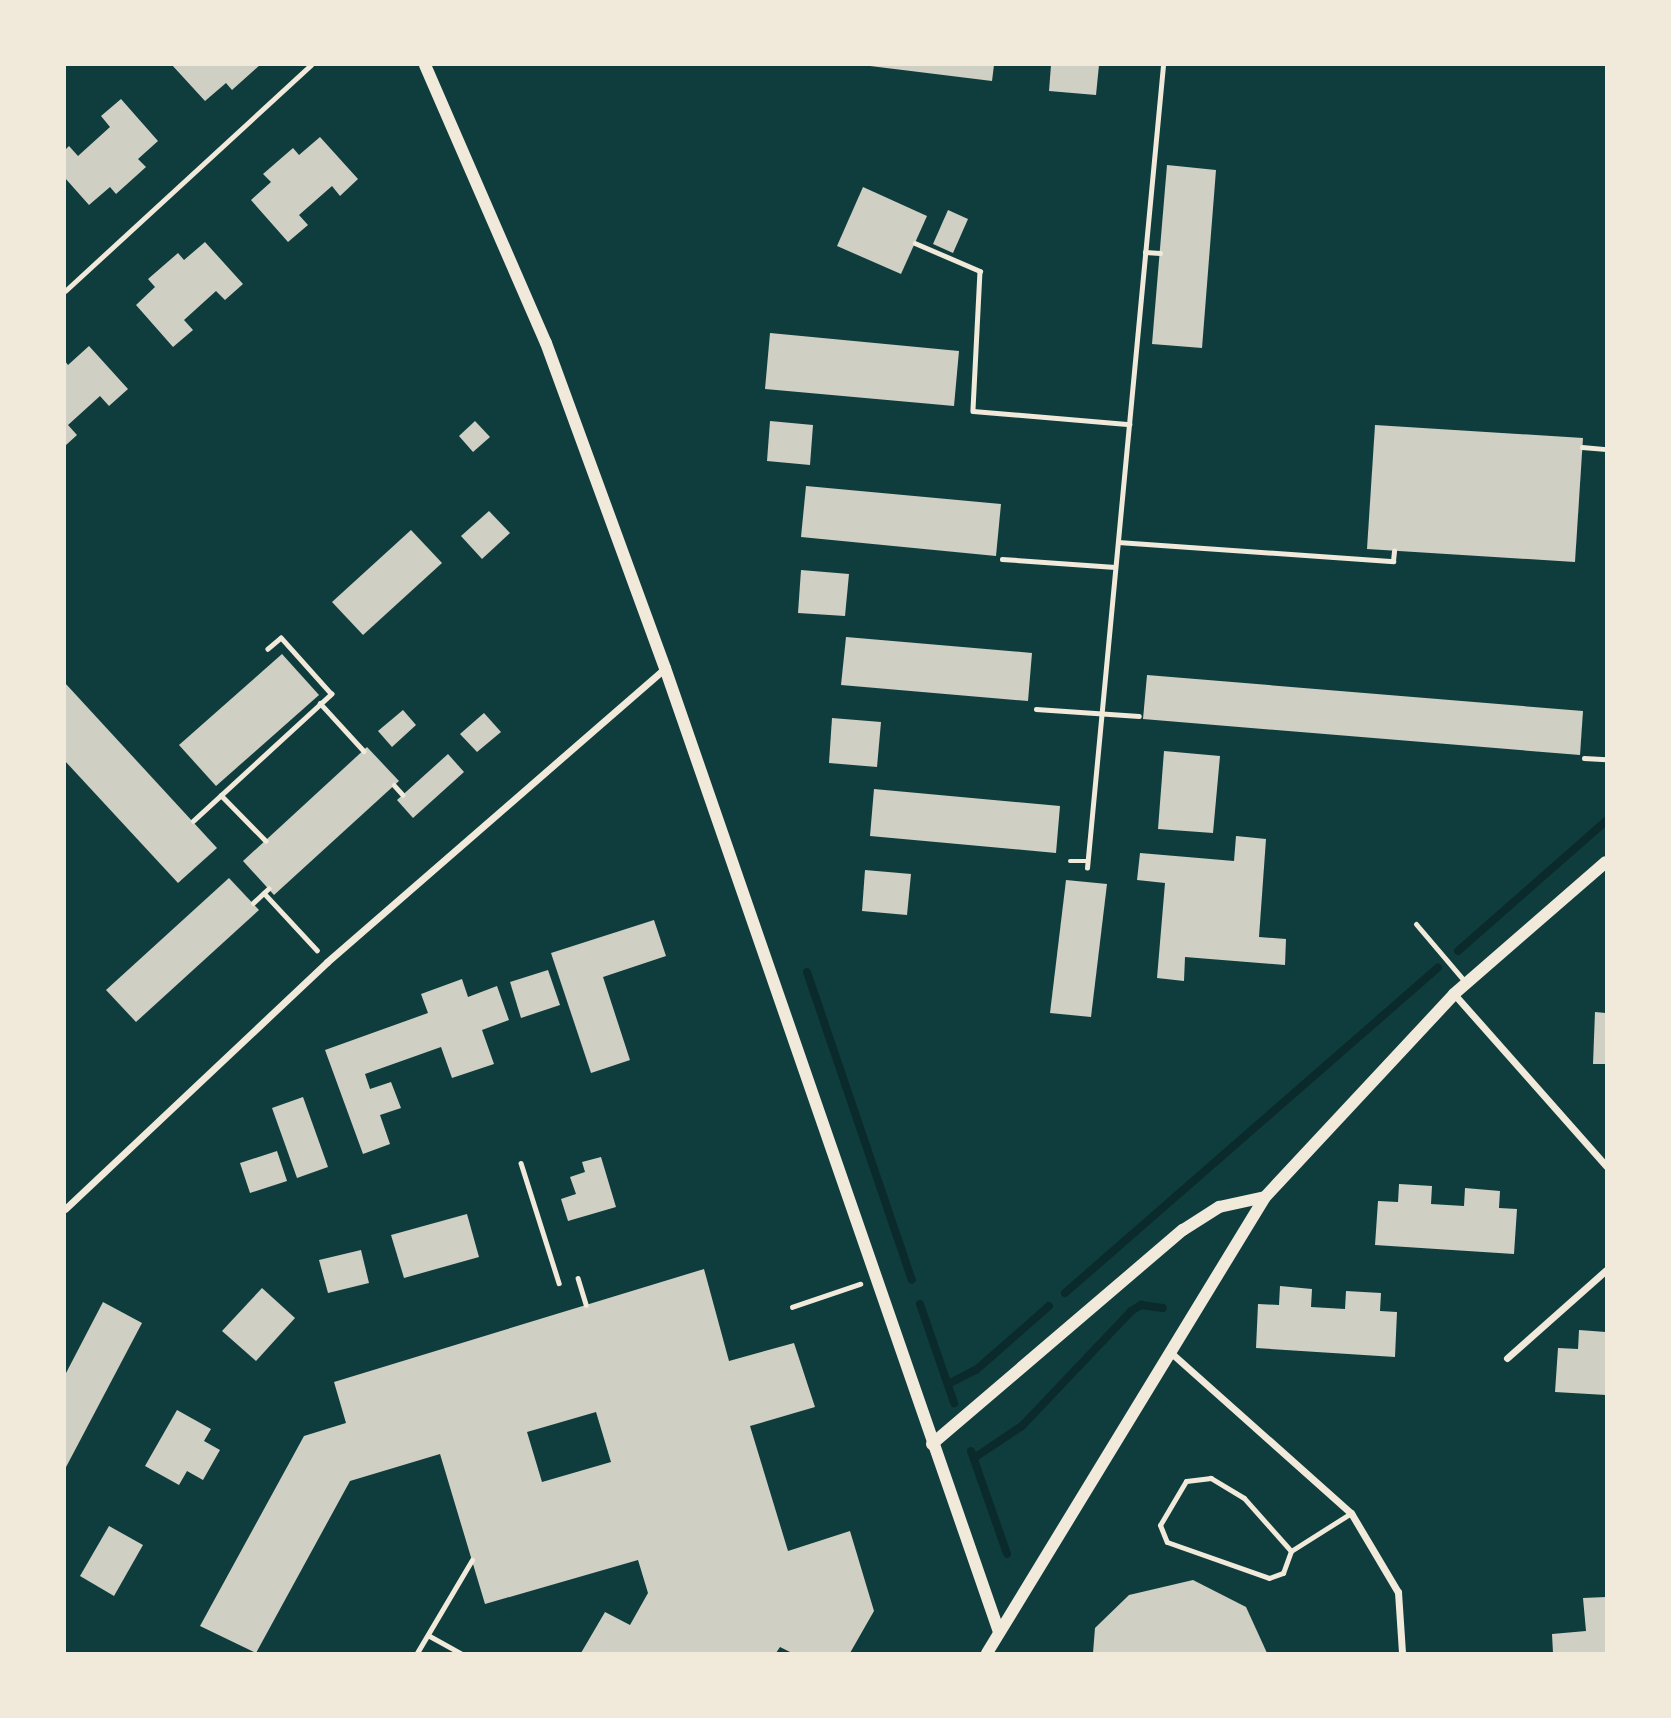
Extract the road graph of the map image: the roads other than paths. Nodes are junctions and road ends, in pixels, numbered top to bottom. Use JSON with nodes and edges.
{"nodes":[{"id":1,"x":311,"y":65,"type":"edge"},
{"id":2,"x":425,"y":65,"type":"edge"},
{"id":3,"x":65,"y":291,"type":"edge"},
{"id":4,"x":666,"y":668,"type":"junction"},
{"id":5,"x":1606,"y":862,"type":"edge"},
{"id":6,"x":1416,"y":924,"type":"dead end"},
{"id":7,"x":1466,"y":983,"type":"junction"},
{"id":8,"x":1454,"y":994,"type":"junction"},
{"id":9,"x":1606,"y":1166,"type":"edge"},
{"id":10,"x":1265,"y":1197,"type":"junction"},
{"id":11,"x":65,"y":1209,"type":"edge"},
{"id":12,"x":1606,"y":1270,"type":"edge"},
{"id":13,"x":1169,"y":1351,"type":"junction"},
{"id":14,"x":1507,"y":1358,"type":"dead end"},
{"id":15,"x":932,"y":1444,"type":"junction"},
{"id":16,"x":1351,"y":1513,"type":"junction"},
{"id":17,"x":1291,"y":1550,"type":"junction"},
{"id":18,"x":999,"y":1632,"type":"junction"},
{"id":19,"x":987,"y":1653,"type":"edge"},
{"id":20,"x":1402,"y":1653,"type":"edge"}],
"edges":[{"from":1,"to":3,"type":"lane"},
{"from":2,"to":4,"type":"street"},
{"from":4,"to":11,"type":"street"},
{"from":4,"to":15,"type":"street"},
{"from":5,"to":7,"type":"street"},
{"from":6,"to":7,"type":"lane"},
{"from":7,"to":8,"type":"street"},
{"from":8,"to":9,"type":"street"},
{"from":8,"to":10,"type":"street"},
{"from":10,"to":13,"type":"street"},
{"from":10,"to":15,"type":"street"},
{"from":12,"to":14,"type":"street"},
{"from":13,"to":16,"type":"street"},
{"from":13,"to":18,"type":"street"},
{"from":15,"to":18,"type":"street"},
{"from":16,"to":17,"type":"lane"},
{"from":16,"to":20,"type":"street"},
{"from":17,"to":17,"type":"lane"},
{"from":18,"to":19,"type":"street"}]}
